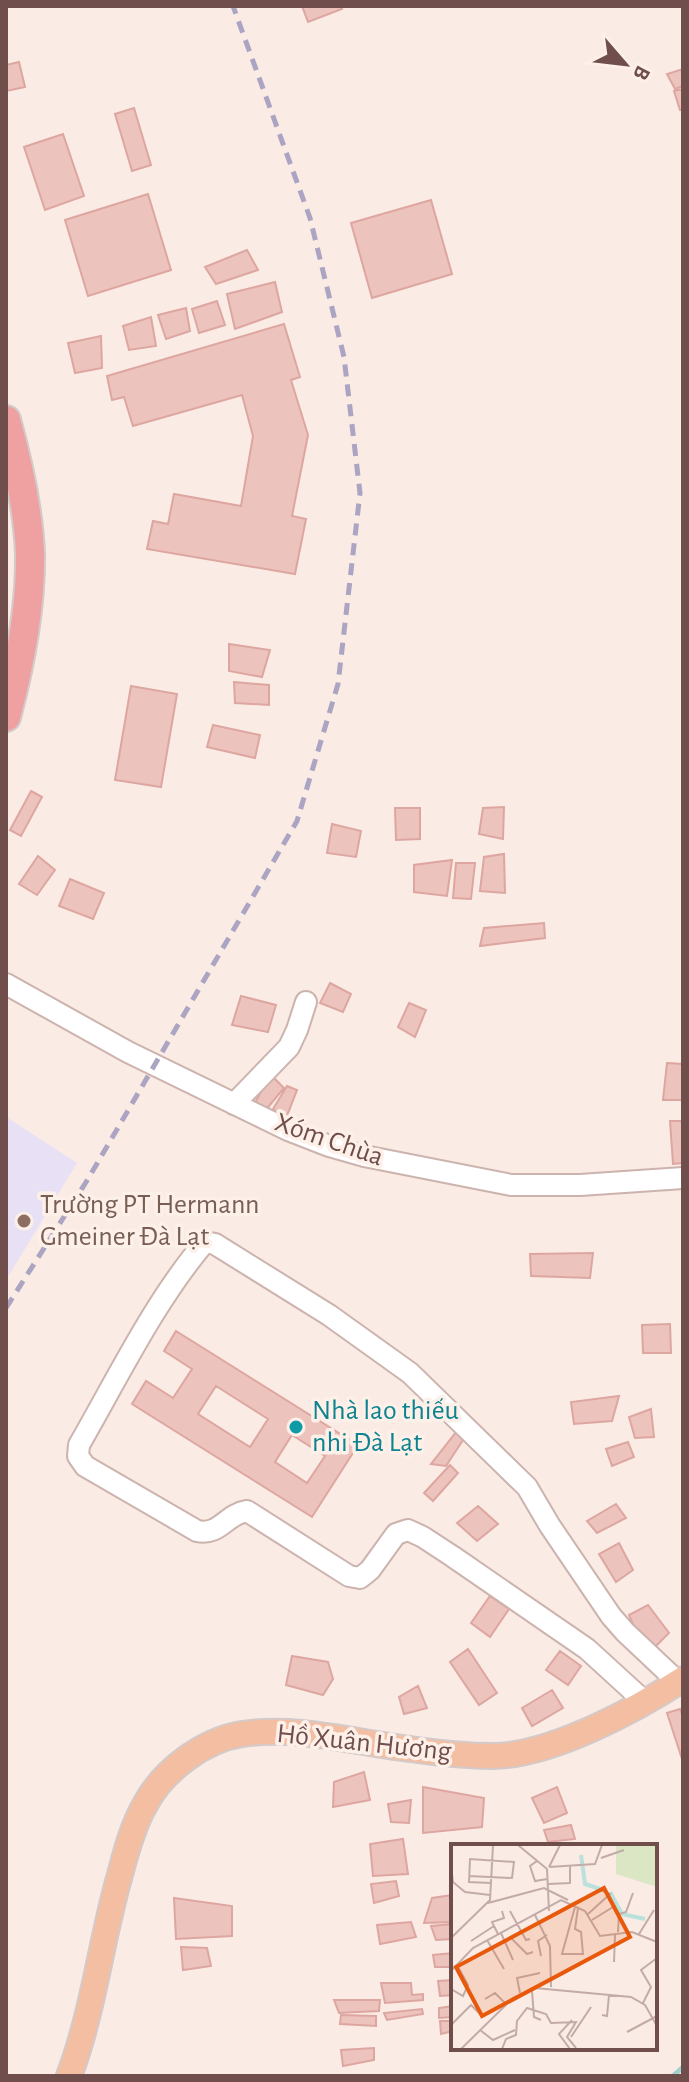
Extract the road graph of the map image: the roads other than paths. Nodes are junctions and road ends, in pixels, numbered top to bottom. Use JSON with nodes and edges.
{"nodes":[{"id":1,"x":6,"y":420,"type":"edge"},
{"id":2,"x":7,"y":707,"type":"edge"},
{"id":3,"x":6,"y":984,"type":"edge"},
{"id":4,"x":306,"y":1002,"type":"dead end"},
{"id":5,"x":234,"y":1104,"type":"junction"},
{"id":6,"x":683,"y":1178,"type":"edge"},
{"id":7,"x":681,"y":1680,"type":"edge"},
{"id":8,"x":645,"y":1702,"type":"junction"},
{"id":9,"x":69,"y":2076,"type":"edge"}],
"edges":[{"from":1,"to":2,"type":"highway"},
{"from":3,"to":5,"type":"street","name":"Xóm Chùa"},
{"from":4,"to":5,"type":"street"},
{"from":5,"to":6,"type":"street","name":"Xóm Chùa"},
{"from":7,"to":8,"type":"main road","name":"Hồ Xuân Hương"},
{"from":7,"to":8,"type":"street"},
{"from":8,"to":9,"type":"main road","name":"Hồ Xuân Hương"}]}
